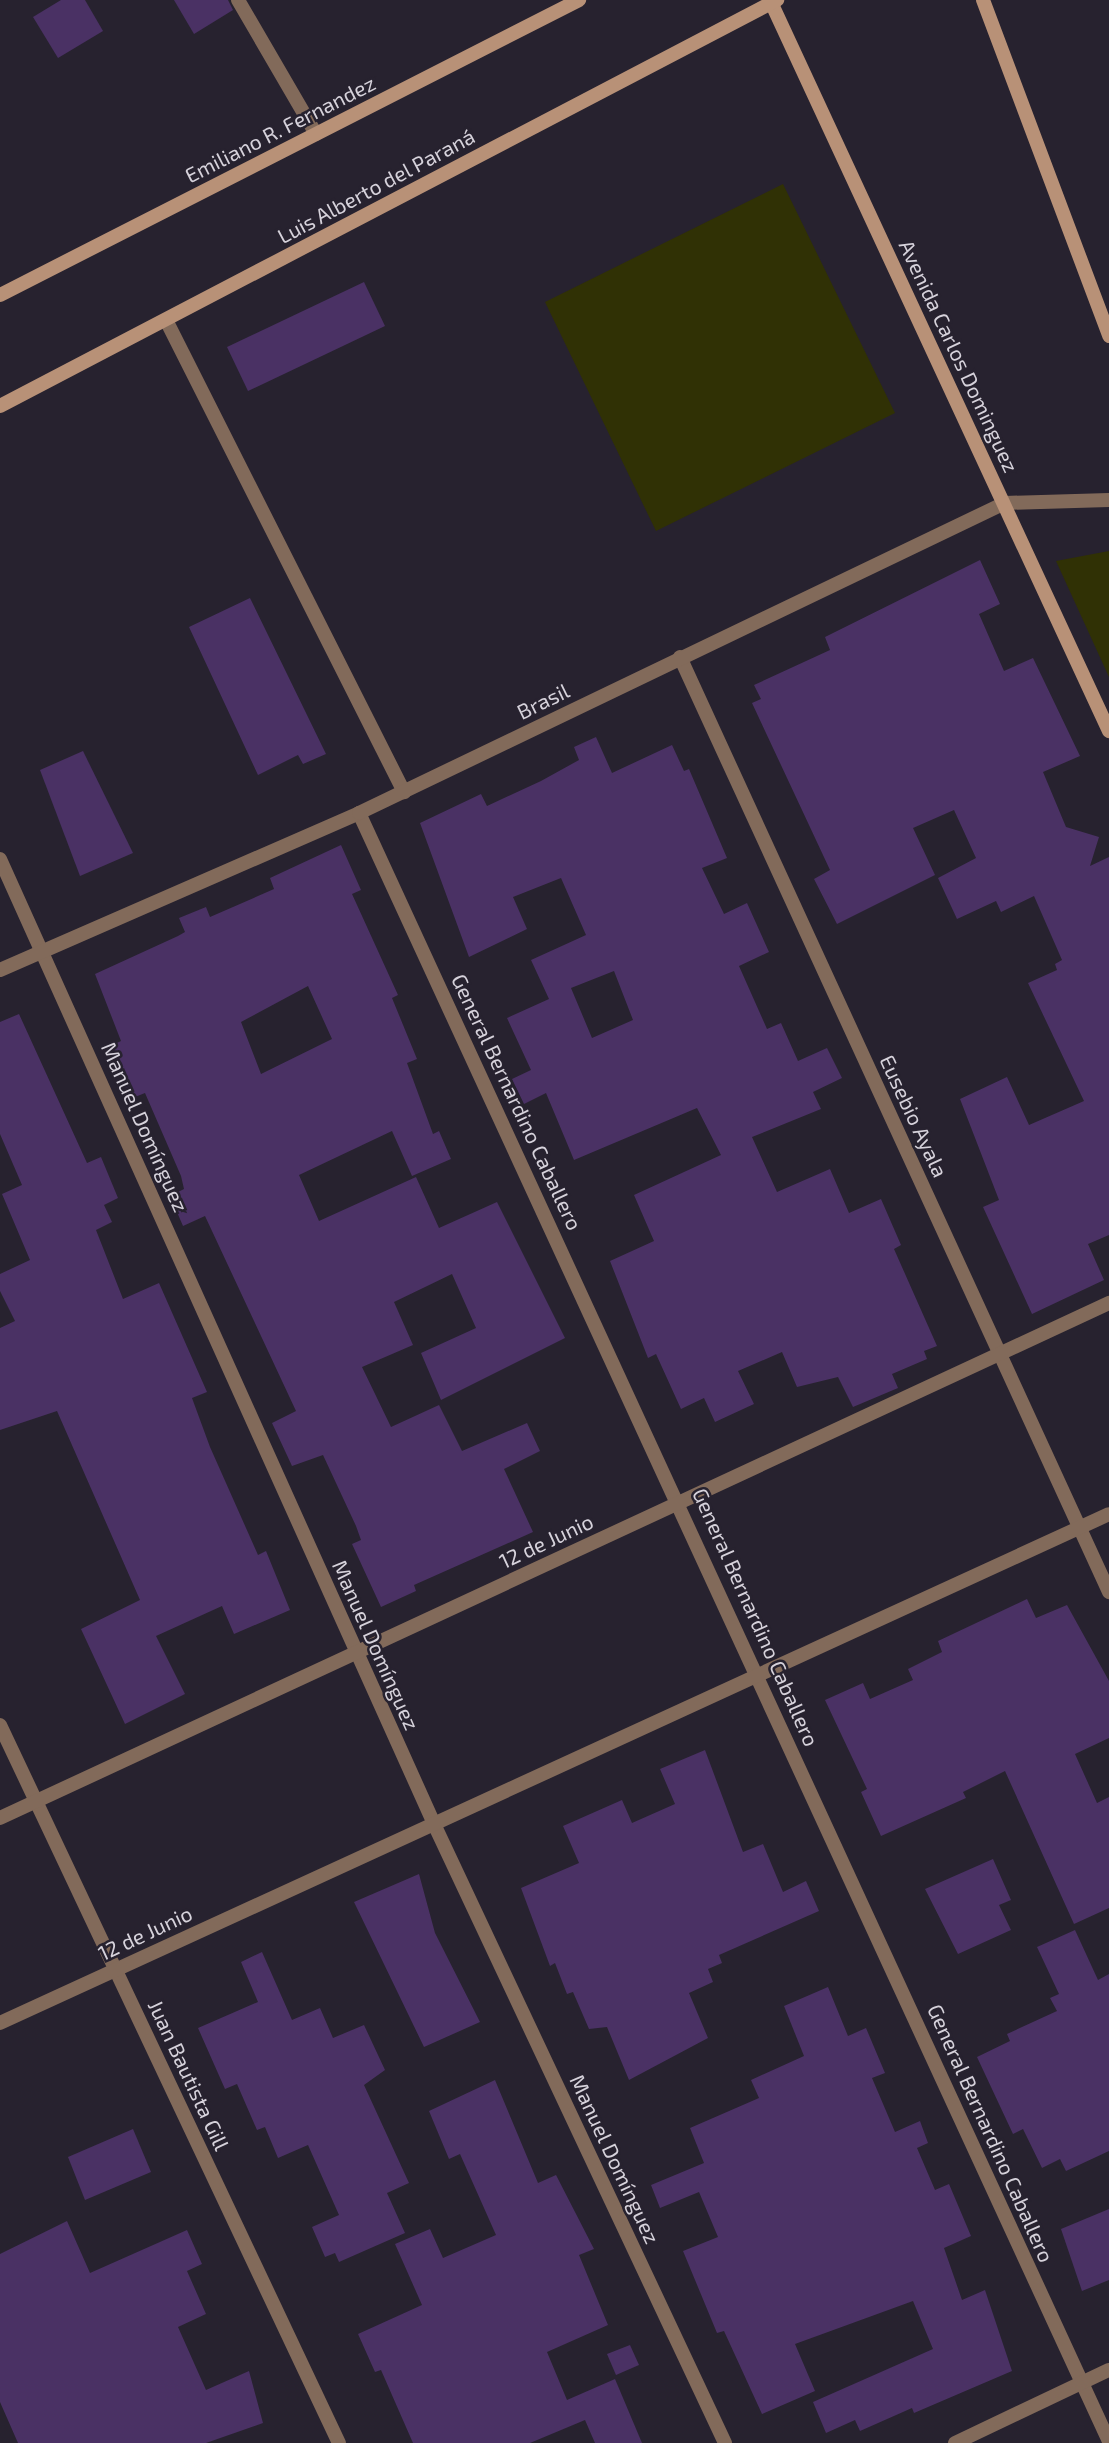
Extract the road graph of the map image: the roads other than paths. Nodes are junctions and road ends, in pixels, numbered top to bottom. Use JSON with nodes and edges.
{"nodes":[{"id":1,"x":238,"y":0,"type":"edge"},
{"id":2,"x":579,"y":0,"type":"edge"},
{"id":3,"x":984,"y":0,"type":"edge"},
{"id":4,"x":772,"y":1,"type":"edge"},
{"id":5,"x":316,"y":134,"type":"junction"},
{"id":6,"x":0,"y":295,"type":"edge"},
{"id":7,"x":166,"y":320,"type":"junction"},
{"id":8,"x":1109,"y":336,"type":"edge"},
{"id":9,"x":0,"y":406,"type":"edge"},
{"id":10,"x":1109,"y":500,"type":"edge"},
{"id":11,"x":1004,"y":502,"type":"junction"},
{"id":12,"x":680,"y":657,"type":"junction"},
{"id":13,"x":1109,"y":731,"type":"edge"},
{"id":14,"x":404,"y":792,"type":"junction"},
{"id":15,"x":359,"y":813,"type":"junction"},
{"id":16,"x":0,"y":859,"type":"edge"},
{"id":17,"x":43,"y":950,"type":"junction"},
{"id":18,"x":0,"y":970,"type":"edge"},
{"id":19,"x":1109,"y":1303,"type":"edge"},
{"id":20,"x":1000,"y":1354,"type":"junction"},
{"id":21,"x":680,"y":1503,"type":"junction"},
{"id":22,"x":1109,"y":1514,"type":"edge"},
{"id":23,"x":1079,"y":1528,"type":"junction"},
{"id":24,"x":1109,"y":1592,"type":"edge"},
{"id":25,"x":356,"y":1651,"type":"junction"},
{"id":26,"x":758,"y":1673,"type":"junction"},
{"id":27,"x":0,"y":1725,"type":"edge"},
{"id":28,"x":35,"y":1802,"type":"junction"},
{"id":29,"x":0,"y":1818,"type":"edge"},
{"id":30,"x":434,"y":1824,"type":"junction"},
{"id":31,"x":116,"y":1969,"type":"junction"},
{"id":32,"x":0,"y":2023,"type":"edge"},
{"id":33,"x":1109,"y":2370,"type":"edge"},
{"id":34,"x":1082,"y":2383,"type":"junction"},
{"id":35,"x":1109,"y":2441,"type":"edge"},
{"id":36,"x":339,"y":2443,"type":"edge"},
{"id":37,"x":725,"y":2443,"type":"edge"},
{"id":38,"x":955,"y":2443,"type":"edge"}],
"edges":[{"from":1,"to":5,"type":"street"},
{"from":2,"to":5,"type":"main road","name":"Emiliano R. Fernandez"},
{"from":3,"to":8,"type":"main road"},
{"from":4,"to":7,"type":"main road","name":"Luis Alberto del Paraná"},
{"from":4,"to":11,"type":"main road","name":"Avenida Carlos Dominguez"},
{"from":5,"to":6,"type":"main road","name":"Emiliano R. Fernandez"},
{"from":7,"to":9,"type":"main road","name":"Luis Alberto del Paraná"},
{"from":7,"to":14,"type":"street"},
{"from":10,"to":11,"type":"street","name":"Brasil"},
{"from":11,"to":12,"type":"street","name":"Brasil"},
{"from":11,"to":13,"type":"main road","name":"Avenida Carlos Dominguez"},
{"from":12,"to":14,"type":"street","name":"Brasil"},
{"from":12,"to":20,"type":"street","name":"Eusebio Ayala"},
{"from":14,"to":15,"type":"street","name":"Brasil"},
{"from":15,"to":17,"type":"street","name":"Brasil"},
{"from":15,"to":21,"type":"street","name":"General Bernardino Caballero"},
{"from":16,"to":17,"type":"street","name":"Manuel Domínguez"},
{"from":17,"to":18,"type":"street","name":"Brasil"},
{"from":17,"to":25,"type":"street","name":"Manuel Domínguez"},
{"from":19,"to":20,"type":"street","name":"12 de Junio"},
{"from":20,"to":21,"type":"street","name":"12 de Junio"},
{"from":20,"to":23,"type":"street","name":"Eusebio Ayala"},
{"from":21,"to":25,"type":"street","name":"12 de Junio"},
{"from":21,"to":26,"type":"street","name":"General Bernardino Caballero"},
{"from":22,"to":23,"type":"street","name":"12 de Junio"},
{"from":23,"to":24,"type":"street","name":"Eusebio Ayala"},
{"from":23,"to":26,"type":"street","name":"12 de Junio"},
{"from":25,"to":28,"type":"street","name":"12 de Junio"},
{"from":25,"to":30,"type":"street","name":"Manuel Domínguez"},
{"from":26,"to":30,"type":"street","name":"12 de Junio"},
{"from":26,"to":34,"type":"street","name":"General Bernardino Caballero"},
{"from":27,"to":28,"type":"street","name":"Juan Bautista Gill"},
{"from":28,"to":29,"type":"street","name":"12 de Junio"},
{"from":28,"to":31,"type":"street","name":"Juan Bautista Gill"},
{"from":30,"to":31,"type":"street","name":"12 de Junio"},
{"from":30,"to":37,"type":"street","name":"Manuel Domínguez"},
{"from":31,"to":32,"type":"street","name":"12 de Junio"},
{"from":31,"to":36,"type":"street","name":"Juan Bautista Gill"},
{"from":33,"to":34,"type":"street"},
{"from":34,"to":35,"type":"street","name":"General Bernardino Caballero"},
{"from":34,"to":38,"type":"street"}]}
